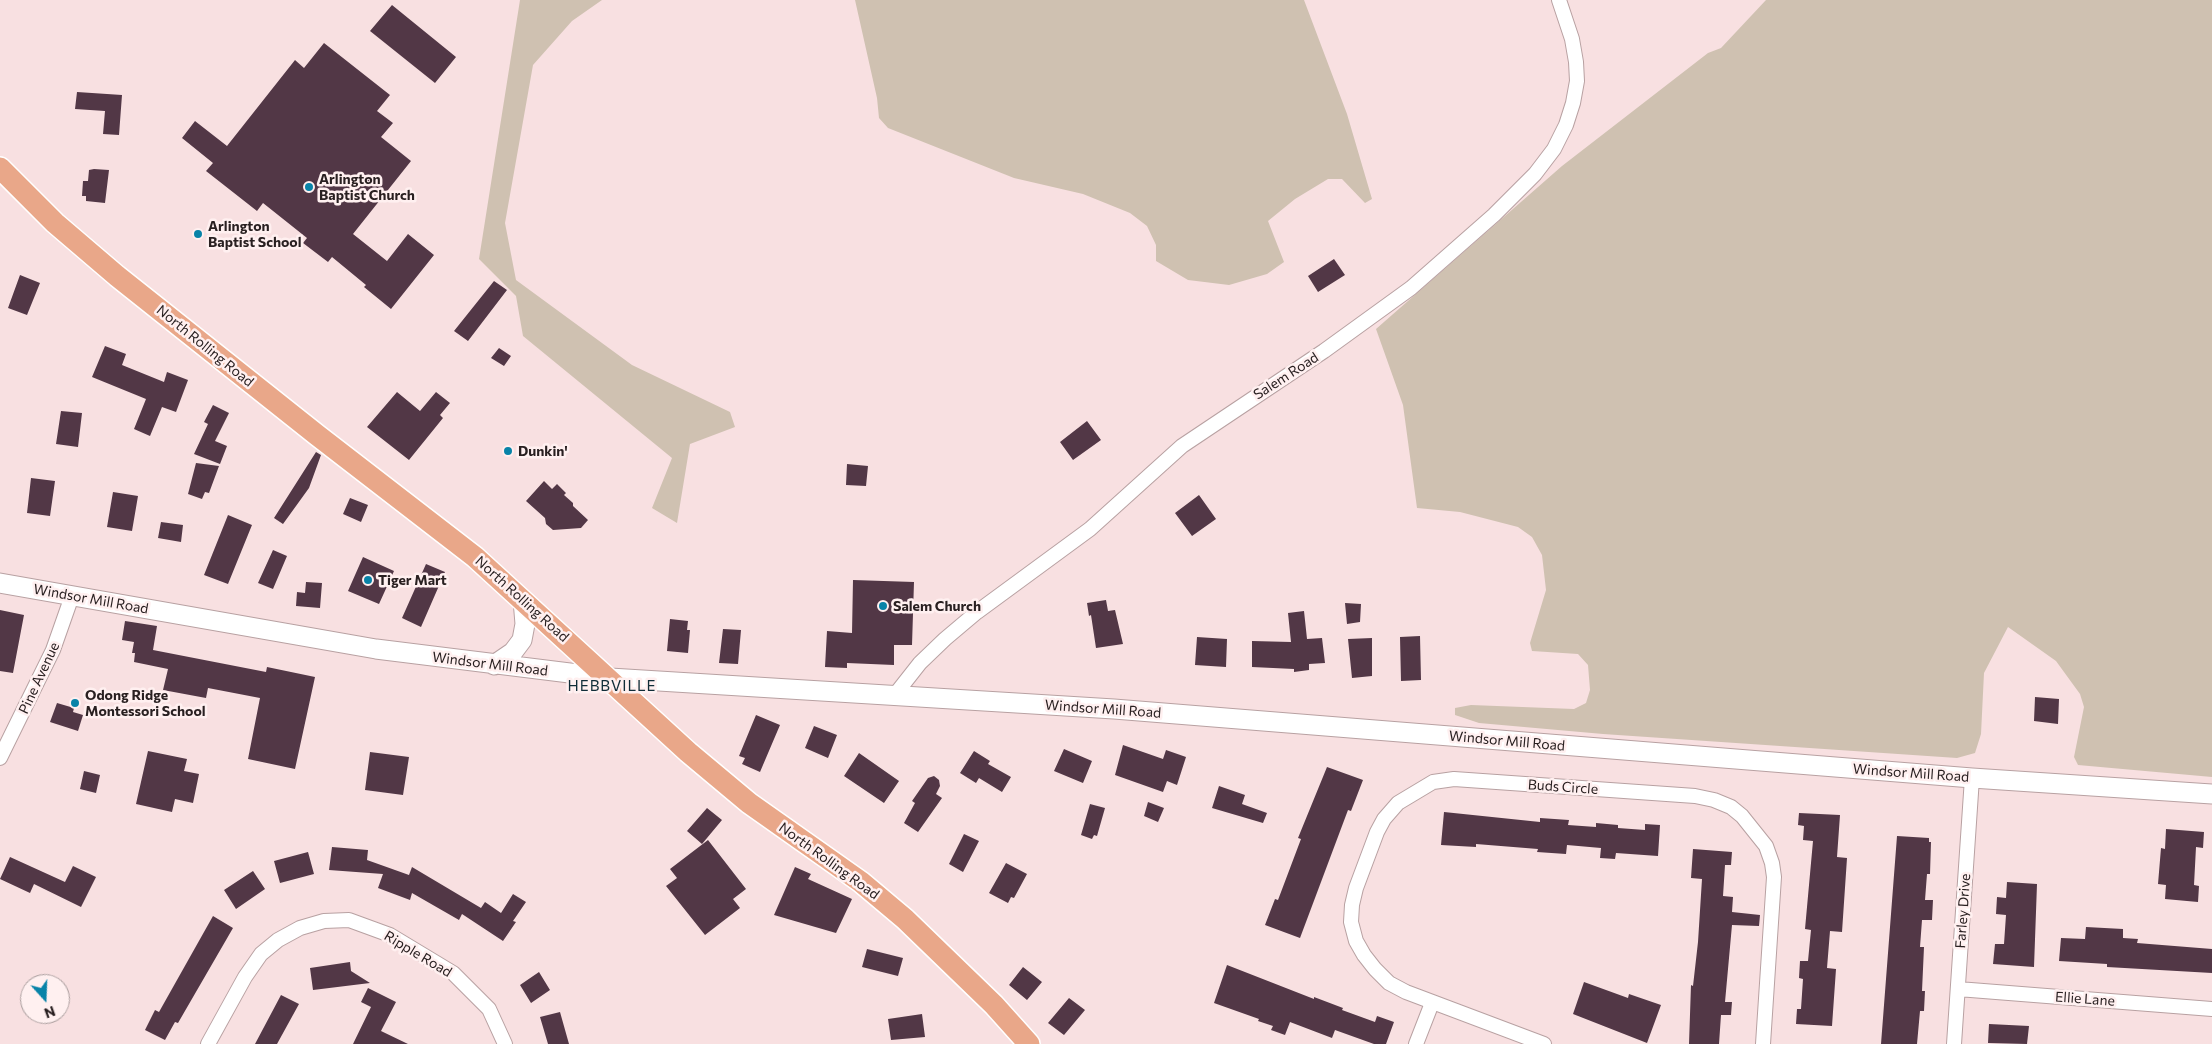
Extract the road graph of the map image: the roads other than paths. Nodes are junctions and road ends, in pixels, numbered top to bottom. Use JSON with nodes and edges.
{"nodes":[{"id":1,"x":1559,"y":0,"type":"edge"},
{"id":2,"x":0,"y":168,"type":"edge"},
{"id":3,"x":0,"y":583,"type":"edge"},
{"id":4,"x":72,"y":596,"type":"junction"},
{"id":5,"x":523,"y":600,"type":"junction"},
{"id":6,"x":494,"y":665,"type":"junction"},
{"id":7,"x":610,"y":678,"type":"junction"},
{"id":8,"x":894,"y":696,"type":"junction"},
{"id":9,"x":0,"y":758,"type":"edge"},
{"id":10,"x":1972,"y":778,"type":"junction"},
{"id":11,"x":2212,"y":794,"type":"edge"},
{"id":12,"x":1958,"y":989,"type":"junction"},
{"id":13,"x":1432,"y":1003,"type":"junction"},
{"id":14,"x":2212,"y":1009,"type":"edge"},
{"id":15,"x":208,"y":1044,"type":"edge"},
{"id":16,"x":505,"y":1044,"type":"edge"},
{"id":17,"x":1029,"y":1044,"type":"edge"},
{"id":18,"x":1416,"y":1044,"type":"edge"},
{"id":19,"x":1544,"y":1044,"type":"edge"},
{"id":20,"x":1763,"y":1044,"type":"edge"},
{"id":21,"x":1954,"y":1044,"type":"edge"}],
"edges":[{"from":1,"to":8,"type":"street","name":"Salem Road"},
{"from":2,"to":5,"type":"main road","name":"North Rolling Road"},
{"from":3,"to":4,"type":"main road","name":"Windsor Mill Road"},
{"from":4,"to":6,"type":"main road","name":"Windsor Mill Road"},
{"from":4,"to":9,"type":"street","name":"Pine Avenue"},
{"from":5,"to":6,"type":"main road"},
{"from":5,"to":7,"type":"main road","name":"North Rolling Road"},
{"from":6,"to":7,"type":"main road","name":"Windsor Mill Road"},
{"from":7,"to":8,"type":"main road","name":"Windsor Mill Road"},
{"from":7,"to":17,"type":"main road","name":"North Rolling Road"},
{"from":8,"to":10,"type":"main road","name":"Windsor Mill Road"},
{"from":10,"to":11,"type":"main road","name":"Windsor Mill Road"},
{"from":10,"to":12,"type":"street","name":"Farley Drive"},
{"from":12,"to":14,"type":"street","name":"Ellie Lane"},
{"from":12,"to":21,"type":"street","name":"Farley Drive"},
{"from":13,"to":18,"type":"street"},
{"from":13,"to":19,"type":"street","name":"Buds Circle"},
{"from":13,"to":20,"type":"street","name":"Buds Circle"},
{"from":15,"to":16,"type":"street","name":"Ripple Road"}]}
